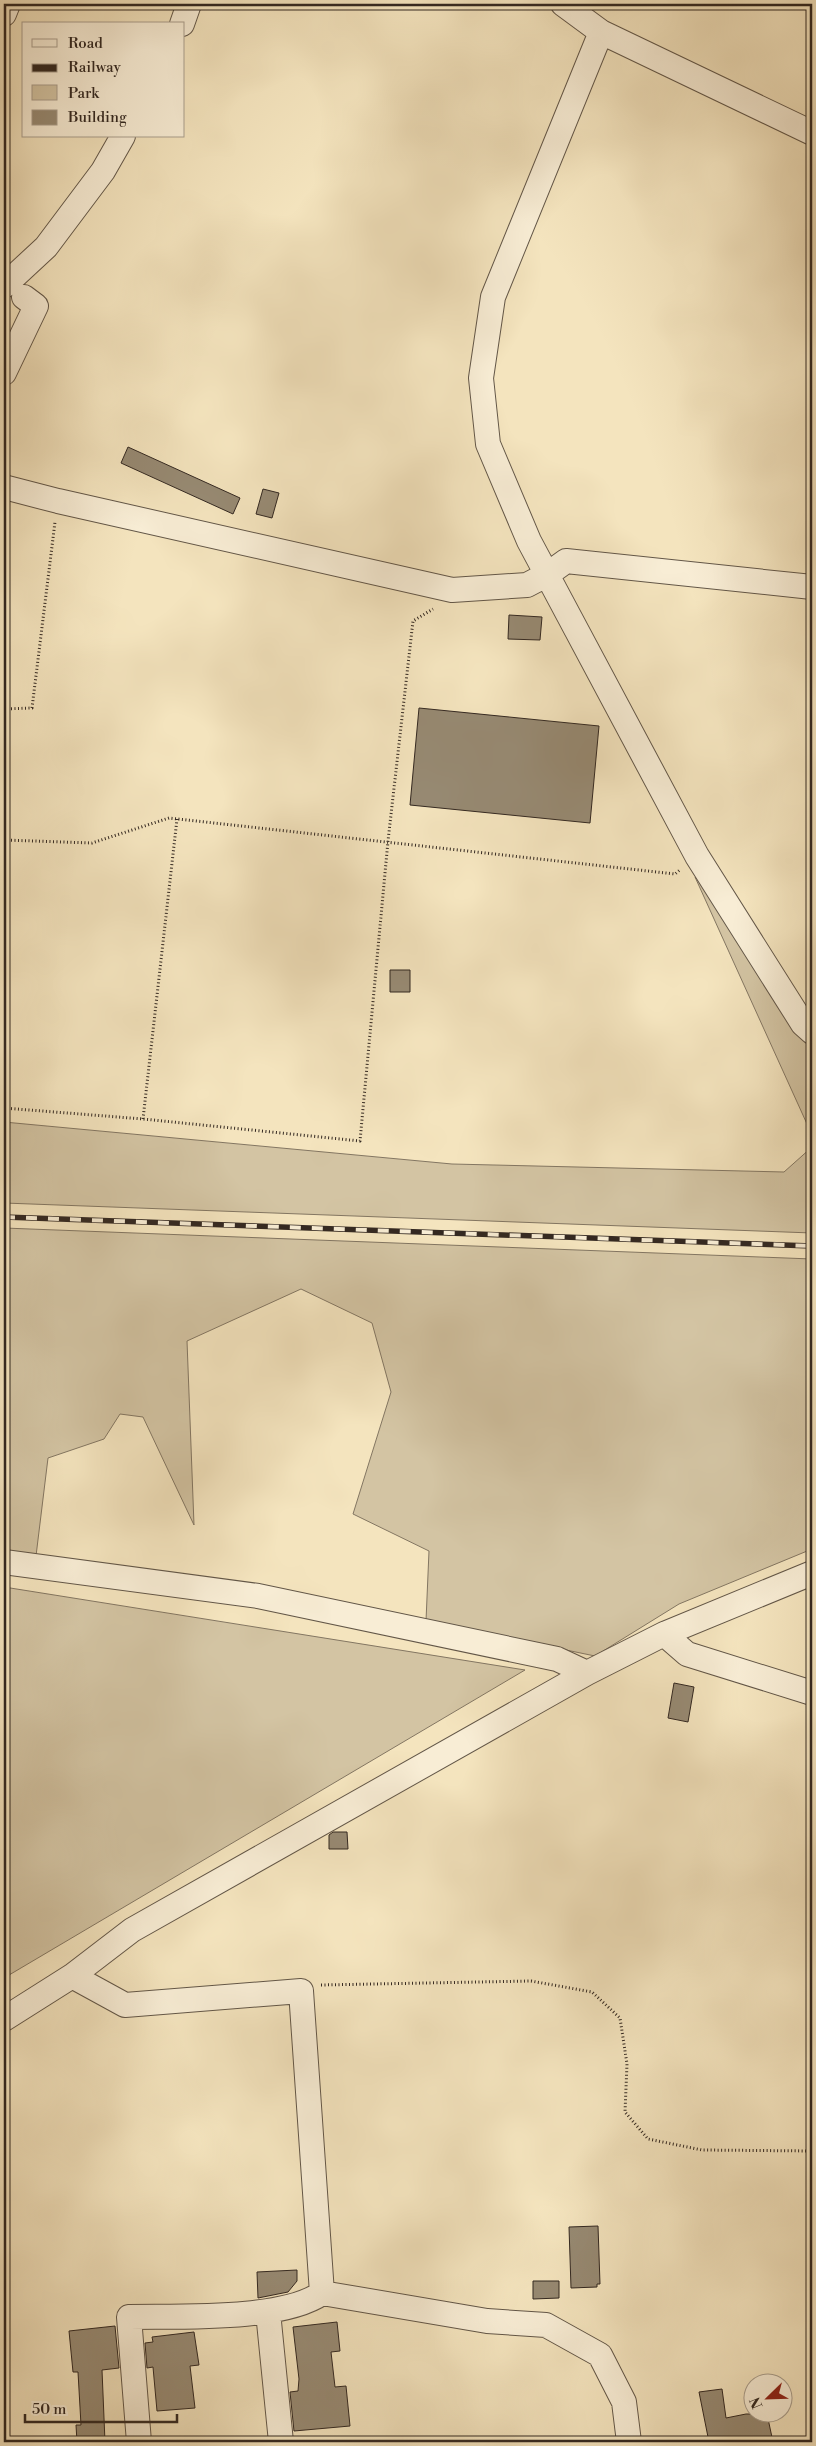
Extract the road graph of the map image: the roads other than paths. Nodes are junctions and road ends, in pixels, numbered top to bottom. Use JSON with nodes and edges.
{"nodes":[{"id":1,"x":8,"y":4,"type":"edge"},
{"id":2,"x":189,"y":4,"type":"edge"},
{"id":3,"x":563,"y":4,"type":"edge"},
{"id":4,"x":4,"y":14,"type":"edge"},
{"id":5,"x":183,"y":22,"type":"edge"},
{"id":6,"x":601,"y":32,"type":"junction"},
{"id":7,"x":812,"y":133,"type":"edge"},
{"id":8,"x":122,"y":138,"type":"edge"},
{"id":9,"x":4,"y":286,"type":"edge"},
{"id":10,"x":24,"y":297,"type":"dead end"},
{"id":11,"x":4,"y":373,"type":"edge"},
{"id":12,"x":4,"y":486,"type":"edge"},
{"id":13,"x":548,"y":574,"type":"junction"},
{"id":14,"x":812,"y":587,"type":"edge"},
{"id":15,"x":812,"y":1032,"type":"edge"},
{"id":16,"x":4,"y":1562,"type":"edge"},
{"id":17,"x":812,"y":1573,"type":"edge"},
{"id":18,"x":664,"y":1634,"type":"junction"},
{"id":19,"x":587,"y":1673,"type":"junction"},
{"id":20,"x":812,"y":1692,"type":"edge"},
{"id":21,"x":72,"y":1976,"type":"junction"},
{"id":22,"x":4,"y":2019,"type":"edge"},
{"id":23,"x":322,"y":2293,"type":"junction"},
{"id":24,"x":268,"y":2312,"type":"junction"},
{"id":25,"x":139,"y":2442,"type":"edge"},
{"id":26,"x":281,"y":2442,"type":"edge"},
{"id":27,"x":629,"y":2442,"type":"edge"}],
"edges":[{"from":1,"to":4,"type":"street"},
{"from":2,"to":5,"type":"street"},
{"from":3,"to":6,"type":"street"},
{"from":6,"to":7,"type":"street"},
{"from":6,"to":13,"type":"street"},
{"from":8,"to":9,"type":"street"},
{"from":10,"to":11,"type":"street"},
{"from":12,"to":13,"type":"street"},
{"from":13,"to":14,"type":"street"},
{"from":13,"to":15,"type":"street"},
{"from":16,"to":19,"type":"street"},
{"from":17,"to":18,"type":"street"},
{"from":18,"to":19,"type":"street"},
{"from":18,"to":20,"type":"street"},
{"from":19,"to":21,"type":"street"},
{"from":21,"to":22,"type":"street"},
{"from":21,"to":23,"type":"street"},
{"from":23,"to":24,"type":"street"},
{"from":23,"to":27,"type":"street"},
{"from":24,"to":25,"type":"street"},
{"from":24,"to":26,"type":"street"}]}
